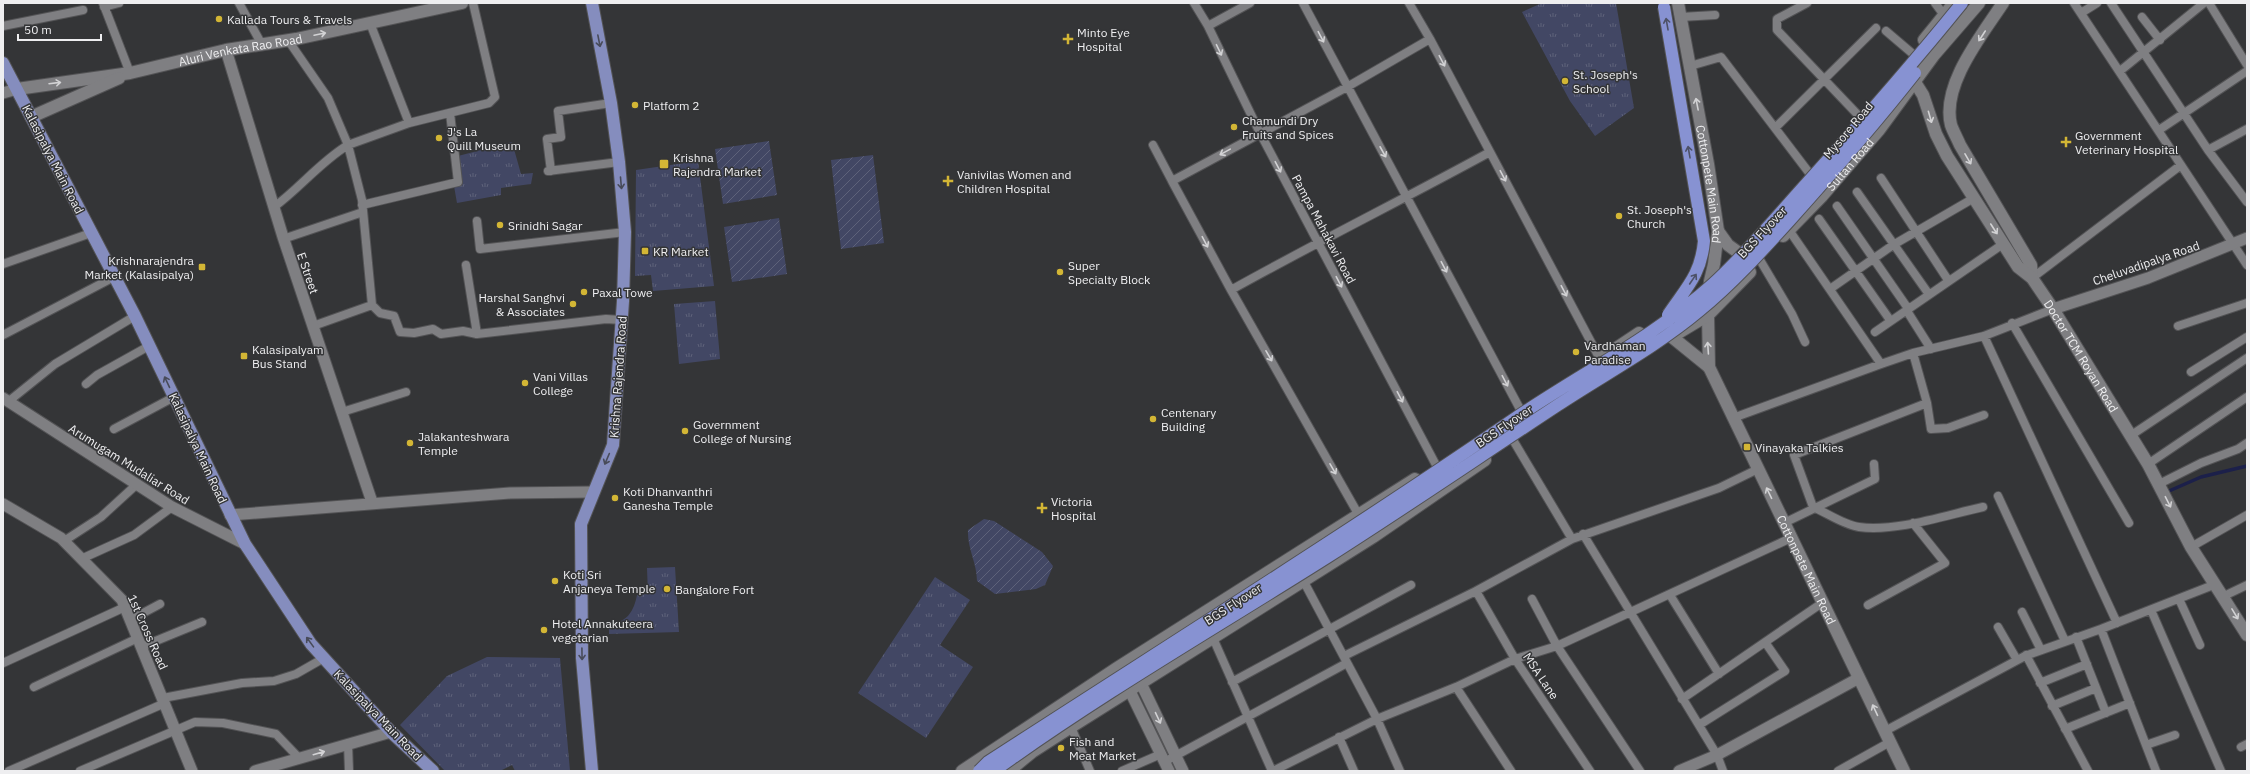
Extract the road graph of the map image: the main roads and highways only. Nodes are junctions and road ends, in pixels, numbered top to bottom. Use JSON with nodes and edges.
{"nodes":[{"id":1,"x":462,"y":3,"type":"edge"},
{"id":2,"x":592,"y":3,"type":"edge"},
{"id":3,"x":1678,"y":3,"type":"edge"},
{"id":4,"x":1954,"y":3,"type":"edge"},
{"id":5,"x":1962,"y":3,"type":"edge"},
{"id":6,"x":1970,"y":3,"type":"edge"},
{"id":7,"x":1979,"y":3,"type":"edge"},
{"id":8,"x":2003,"y":3,"type":"edge"},
{"id":9,"x":427,"y":7,"type":"edge"},
{"id":10,"x":1664,"y":7,"type":"dead end"},
{"id":11,"x":3,"y":63,"type":"edge"},
{"id":12,"x":1902,"y":67,"type":"junction"},
{"id":13,"x":130,"y":74,"type":"junction"},
{"id":14,"x":1915,"y":81,"type":"junction"},
{"id":15,"x":17,"y":89,"type":"junction"},
{"id":16,"x":31,"y":118,"type":"junction"},
{"id":17,"x":1718,"y":231,"type":"junction"},
{"id":18,"x":1737,"y":252,"type":"junction"},
{"id":19,"x":1758,"y":263,"type":"junction"},
{"id":20,"x":2032,"y":278,"type":"junction"},
{"id":21,"x":1710,"y":281,"type":"junction"},
{"id":22,"x":1708,"y":315,"type":"junction"},
{"id":23,"x":1663,"y":322,"type":"junction"},
{"id":24,"x":1672,"y":337,"type":"junction"},
{"id":25,"x":1710,"y":367,"type":"junction"},
{"id":26,"x":2247,"y":635,"type":"edge"},
{"id":27,"x":433,"y":771,"type":"edge"},
{"id":28,"x":592,"y":771,"type":"edge"},
{"id":29,"x":962,"y":771,"type":"edge"},
{"id":30,"x":979,"y":771,"type":"edge"},
{"id":31,"x":994,"y":771,"type":"edge"},
{"id":32,"x":1010,"y":771,"type":"edge"},
{"id":33,"x":1904,"y":771,"type":"edge"}],
"edges":[{"from":1,"to":9,"type":"main road","name":"Aluri Venkata Rao Road"},
{"from":2,"to":28,"type":"main road","name":"Krishna Rajendra Road","one_way":true},
{"from":17,"to":3,"type":"main road","name":"Cottonpete Main Road","one_way":true},
{"from":4,"to":12,"type":"main road","name":"Mysore Road"},
{"from":5,"to":23,"type":"highway","name":"BGS Flyover","bridge":true},
{"from":6,"to":31,"type":"highway","name":"BGS Flyover","bridge":true},
{"from":7,"to":14,"type":"main road","name":"Sultan Road"},
{"from":8,"to":20,"type":"main road","one_way":true},
{"from":13,"to":9,"type":"main road","name":"Aluri Venkata Rao Road","one_way":true},
{"from":23,"to":10,"type":"highway","one_way":true,"bridge":true},
{"from":11,"to":15,"type":"main road","name":"Kalasipalya Main Road"},
{"from":12,"to":14,"type":"main road","name":"Doctor TCM Royan Road"},
{"from":12,"to":18,"type":"main road","name":"Mysore Road"},
{"from":15,"to":13,"type":"main road","name":"Aluri Venkata Rao Road","one_way":true},
{"from":13,"to":16,"type":"main road"},
{"from":14,"to":19,"type":"main road","name":"Sultan Road"},
{"from":14,"to":20,"type":"main road","name":"Doctor TCM Royan Road","one_way":true},
{"from":15,"to":16,"type":"main road","name":"Kalasipalya Main Road"},
{"from":27,"to":16,"type":"main road","name":"Kalasipalya Main Road","one_way":true},
{"from":17,"to":18,"type":"main road"},
{"from":17,"to":21,"type":"main road","name":"Cottonpete Main Road"},
{"from":18,"to":19,"type":"main road"},
{"from":18,"to":21,"type":"main road","name":"Mysore Road"},
{"from":19,"to":22,"type":"main road","name":"Sultan Road"},
{"from":20,"to":26,"type":"main road","name":"Doctor TCM Royan Road","one_way":true},
{"from":21,"to":22,"type":"main road","name":"Cottonpete Main Road"},
{"from":21,"to":29,"type":"main road","name":"Mysore Road"},
{"from":22,"to":24,"type":"main road","name":"Sultan Road"},
{"from":25,"to":22,"type":"main road","name":"Cottonpete Main Road","one_way":true},
{"from":23,"to":30,"type":"highway","name":"BGS Flyover","bridge":true},
{"from":24,"to":25,"type":"main road","name":"Cottonpete Main Road"},
{"from":24,"to":32,"type":"main road","name":"Sultan Road"},
{"from":33,"to":25,"type":"main road","name":"Cottonpete Main Road","one_way":true}]}
